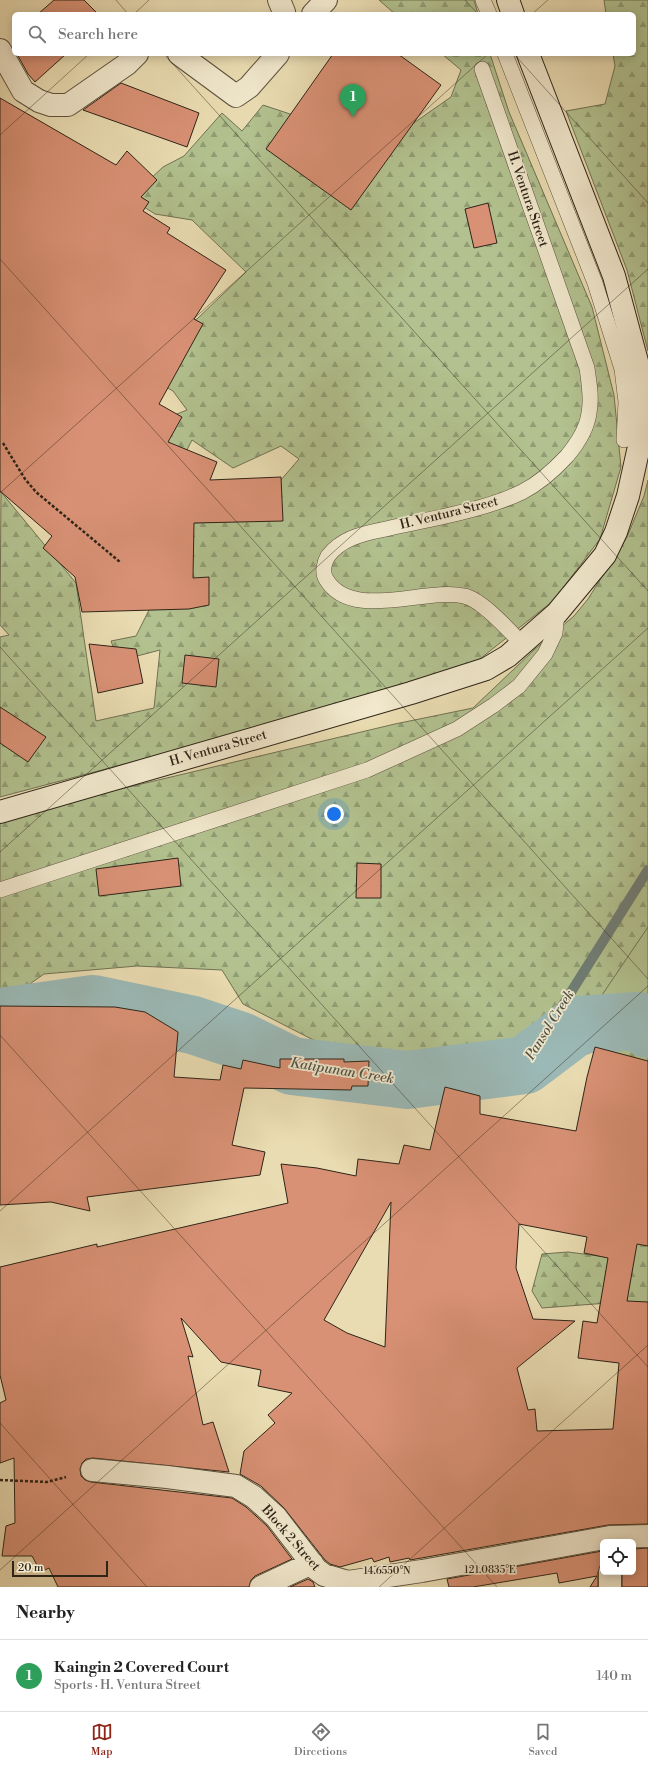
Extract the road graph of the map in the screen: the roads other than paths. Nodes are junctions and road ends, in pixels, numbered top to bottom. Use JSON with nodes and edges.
{"nodes":[{"id":1,"x":326,"y":0,"type":"edge"},
{"id":2,"x":483,"y":0,"type":"edge"},
{"id":3,"x":508,"y":0,"type":"edge"},
{"id":4,"x":316,"y":12,"type":"edge"},
{"id":5,"x":488,"y":12,"type":"edge"},
{"id":6,"x":512,"y":12,"type":"edge"},
{"id":7,"x":0,"y":50,"type":"edge"},
{"id":8,"x":135,"y":56,"type":"edge"},
{"id":9,"x":182,"y":56,"type":"edge"},
{"id":10,"x":276,"y":56,"type":"edge"},
{"id":11,"x":505,"y":56,"type":"edge"},
{"id":12,"x":529,"y":56,"type":"edge"},
{"id":13,"x":482,"y":69,"type":"dead end"},
{"id":14,"x":624,"y":440,"type":"dead end"},
{"id":15,"x":557,"y":613,"type":"junction"},
{"id":16,"x":522,"y":644,"type":"junction"},
{"id":17,"x":0,"y":812,"type":"edge"},
{"id":18,"x":0,"y":890,"type":"edge"},
{"id":19,"x":92,"y":1470,"type":"road end"},
{"id":20,"x":648,"y":1536,"type":"edge"},
{"id":21,"x":620,"y":1539,"type":"edge"},
{"id":22,"x":600,"y":1542,"type":"edge"},
{"id":23,"x":312,"y":1563,"type":"junction"},
{"id":24,"x":610,"y":1575,"type":"edge"},
{"id":25,"x":348,"y":1585,"type":"edge"},
{"id":26,"x":261,"y":1587,"type":"edge"},
{"id":27,"x":610,"y":1587,"type":"edge"}],
"edges":[{"from":1,"to":4,"type":"street"},
{"from":2,"to":5,"type":"lane"},
{"from":3,"to":6,"type":"street"},
{"from":7,"to":8,"type":"street"},
{"from":9,"to":10,"type":"street"},
{"from":11,"to":14,"type":"lane"},
{"from":12,"to":15,"type":"street","name":"H. Ventura Street"},
{"from":13,"to":16,"type":"lane","name":"H. Ventura Street"},
{"from":15,"to":16,"type":"street","name":"H. Ventura Street"},
{"from":15,"to":18,"type":"lane"},
{"from":16,"to":17,"type":"street","name":"H. Ventura Street"},
{"from":19,"to":23,"type":"street","name":"Block 2 Street"},
{"from":20,"to":21,"type":"street","name":"Block 2 Street"},
{"from":22,"to":25,"type":"street","name":"Block 2 Street"},
{"from":23,"to":25,"type":"street","name":"Block 2 Street"},
{"from":23,"to":26,"type":"street"},
{"from":24,"to":27,"type":"street"}]}
